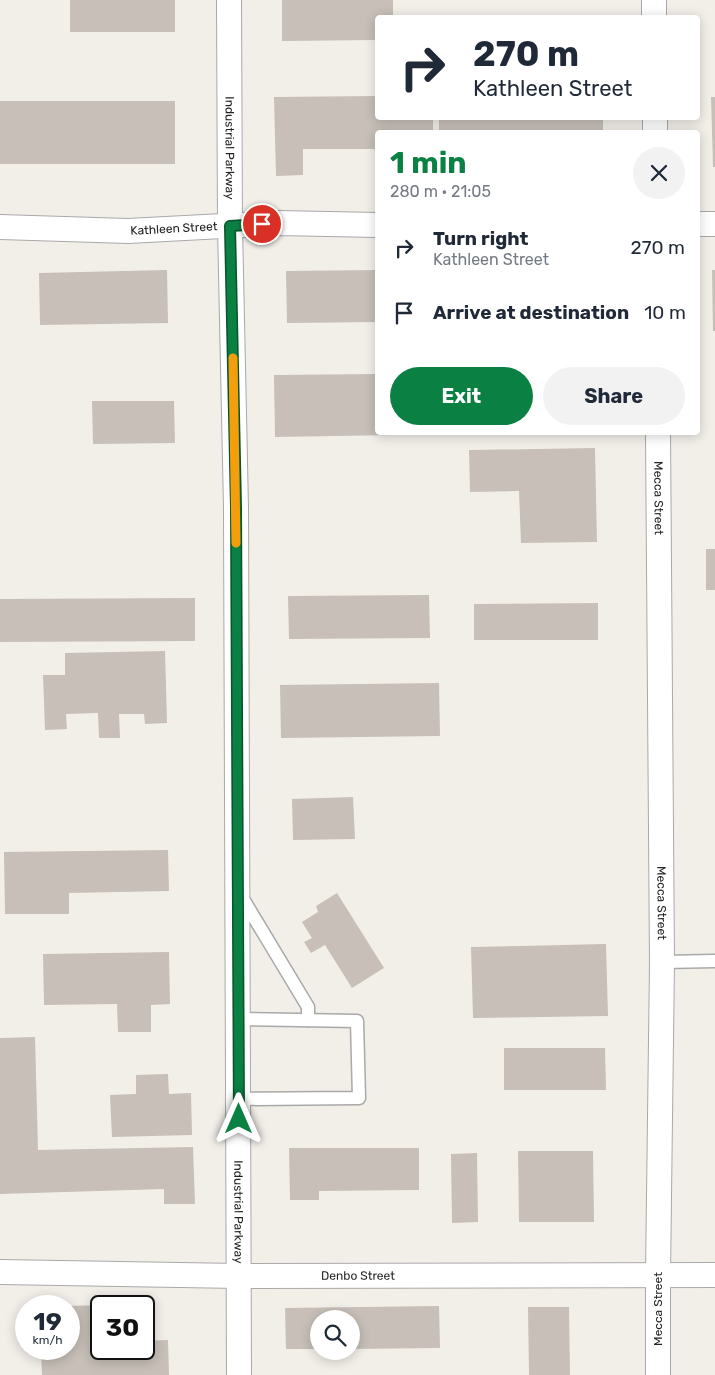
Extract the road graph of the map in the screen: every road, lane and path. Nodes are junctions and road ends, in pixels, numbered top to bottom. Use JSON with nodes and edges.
{"nodes":[{"id":1,"x":230,"y":0,"type":"edge"},
{"id":2,"x":654,"y":0,"type":"edge"},
{"id":3,"x":654,"y":15,"type":"edge"},
{"id":4,"x":700,"y":224,"type":"edge"},
{"id":5,"x":715,"y":224,"type":"edge"},
{"id":6,"x":375,"y":225,"type":"edge"},
{"id":7,"x":0,"y":226,"type":"edge"},
{"id":8,"x":230,"y":226,"type":"junction"},
{"id":9,"x":658,"y":435,"type":"edge"},
{"id":10,"x":238,"y":889,"type":"junction"},
{"id":11,"x":715,"y":961,"type":"edge"},
{"id":12,"x":662,"y":962,"type":"junction"},
{"id":13,"x":238,"y":1019,"type":"junction"},
{"id":14,"x":308,"y":1020,"type":"junction"},
{"id":15,"x":238,"y":1099,"type":"junction"},
{"id":16,"x":0,"y":1272,"type":"edge"},
{"id":17,"x":658,"y":1275,"type":"junction"},
{"id":18,"x":715,"y":1275,"type":"edge"},
{"id":19,"x":239,"y":1276,"type":"junction"},
{"id":20,"x":239,"y":1375,"type":"edge"},
{"id":21,"x":658,"y":1375,"type":"edge"}],
"edges":[{"from":1,"to":8,"type":"street","name":"Industrial Parkway"},
{"from":2,"to":3,"type":"street"},
{"from":4,"to":5,"type":"street"},
{"from":6,"to":8,"type":"street","name":"Kathleen Street"},
{"from":7,"to":8,"type":"street","name":"Kathleen Street"},
{"from":8,"to":10,"type":"street","name":"Industrial Parkway"},
{"from":9,"to":12,"type":"street","name":"Mecca Street"},
{"from":10,"to":13,"type":"street","name":"Industrial Parkway"},
{"from":10,"to":14,"type":"lane"},
{"from":11,"to":12,"type":"lane"},
{"from":12,"to":17,"type":"street","name":"Mecca Street"},
{"from":13,"to":14,"type":"lane"},
{"from":13,"to":15,"type":"street","name":"Industrial Parkway"},
{"from":14,"to":15,"type":"lane"},
{"from":15,"to":19,"type":"street","name":"Industrial Parkway"},
{"from":16,"to":19,"type":"street","name":"Denbo Street"},
{"from":17,"to":18,"type":"street","name":"Denbo Street"},
{"from":17,"to":19,"type":"street","name":"Denbo Street"},
{"from":17,"to":21,"type":"street","name":"Mecca Street"},
{"from":19,"to":20,"type":"street","name":"Industrial Parkway"}]}
